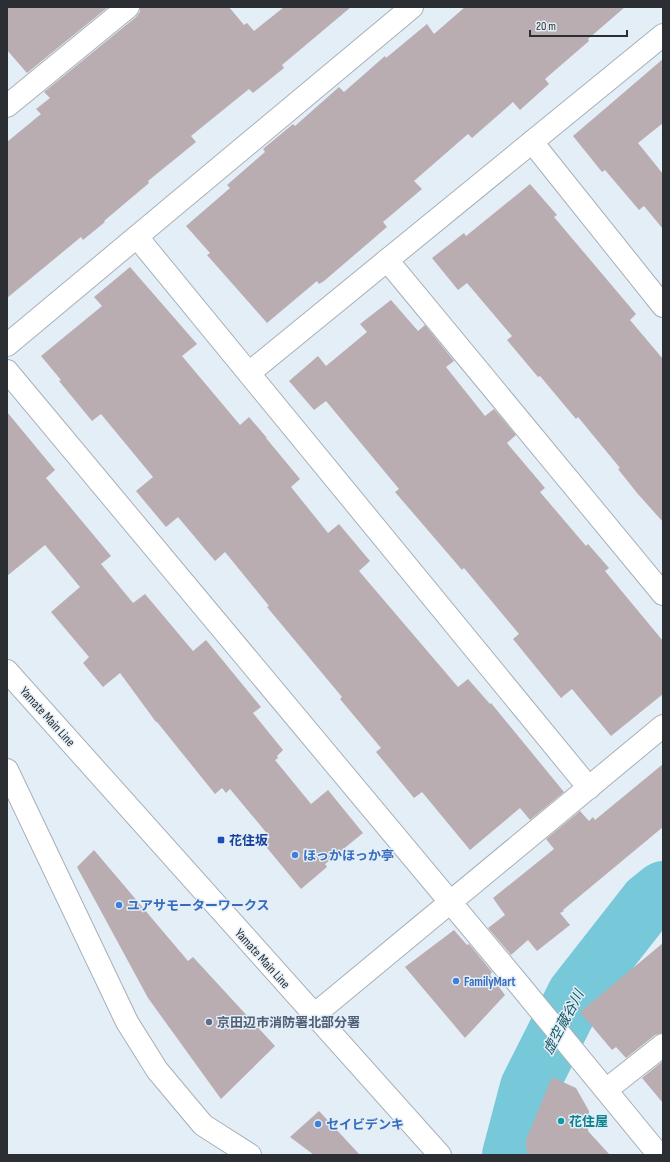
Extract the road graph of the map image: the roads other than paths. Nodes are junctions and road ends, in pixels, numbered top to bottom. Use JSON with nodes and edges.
{"nodes":[{"id":1,"x":128,"y":7,"type":"edge"},
{"id":2,"x":412,"y":7,"type":"edge"},
{"id":3,"x":663,"y":35,"type":"edge"},
{"id":4,"x":7,"y":106,"type":"edge"},
{"id":5,"x":532,"y":142,"type":"junction"},
{"id":6,"x":137,"y":237,"type":"junction"},
{"id":7,"x":387,"y":260,"type":"junction"},
{"id":8,"x":663,"y":306,"type":"edge"},
{"id":9,"x":7,"y":345,"type":"edge"},
{"id":10,"x":7,"y":371,"type":"edge"},
{"id":11,"x":249,"y":373,"type":"junction"},
{"id":12,"x":663,"y":594,"type":"edge"},
{"id":13,"x":7,"y":671,"type":"edge"},
{"id":14,"x":663,"y":726,"type":"edge"},
{"id":15,"x":7,"y":770,"type":"edge"},
{"id":16,"x":589,"y":788,"type":"junction"},
{"id":17,"x":450,"y":902,"type":"junction"},
{"id":18,"x":314,"y":1015,"type":"junction"},
{"id":19,"x":663,"y":1045,"type":"edge"},
{"id":20,"x":606,"y":1090,"type":"junction"},
{"id":21,"x":250,"y":1155,"type":"edge"},
{"id":22,"x":440,"y":1155,"type":"edge"},
{"id":23,"x":659,"y":1155,"type":"edge"}],
"edges":[{"from":1,"to":4,"type":"street"},
{"from":2,"to":6,"type":"street"},
{"from":3,"to":5,"type":"street"},
{"from":5,"to":7,"type":"street"},
{"from":5,"to":8,"type":"street"},
{"from":6,"to":9,"type":"street"},
{"from":6,"to":11,"type":"street"},
{"from":7,"to":11,"type":"street"},
{"from":7,"to":12,"type":"street"},
{"from":10,"to":17,"type":"street"},
{"from":11,"to":16,"type":"street"},
{"from":13,"to":18,"type":"street","name":"Yamate Main Line"},
{"from":14,"to":16,"type":"street"},
{"from":15,"to":21,"type":"street"},
{"from":16,"to":17,"type":"street"},
{"from":17,"to":18,"type":"street"},
{"from":17,"to":20,"type":"street"},
{"from":18,"to":22,"type":"street","name":"Yamate Main Line"},
{"from":19,"to":20,"type":"street"},
{"from":20,"to":23,"type":"street"}]}
